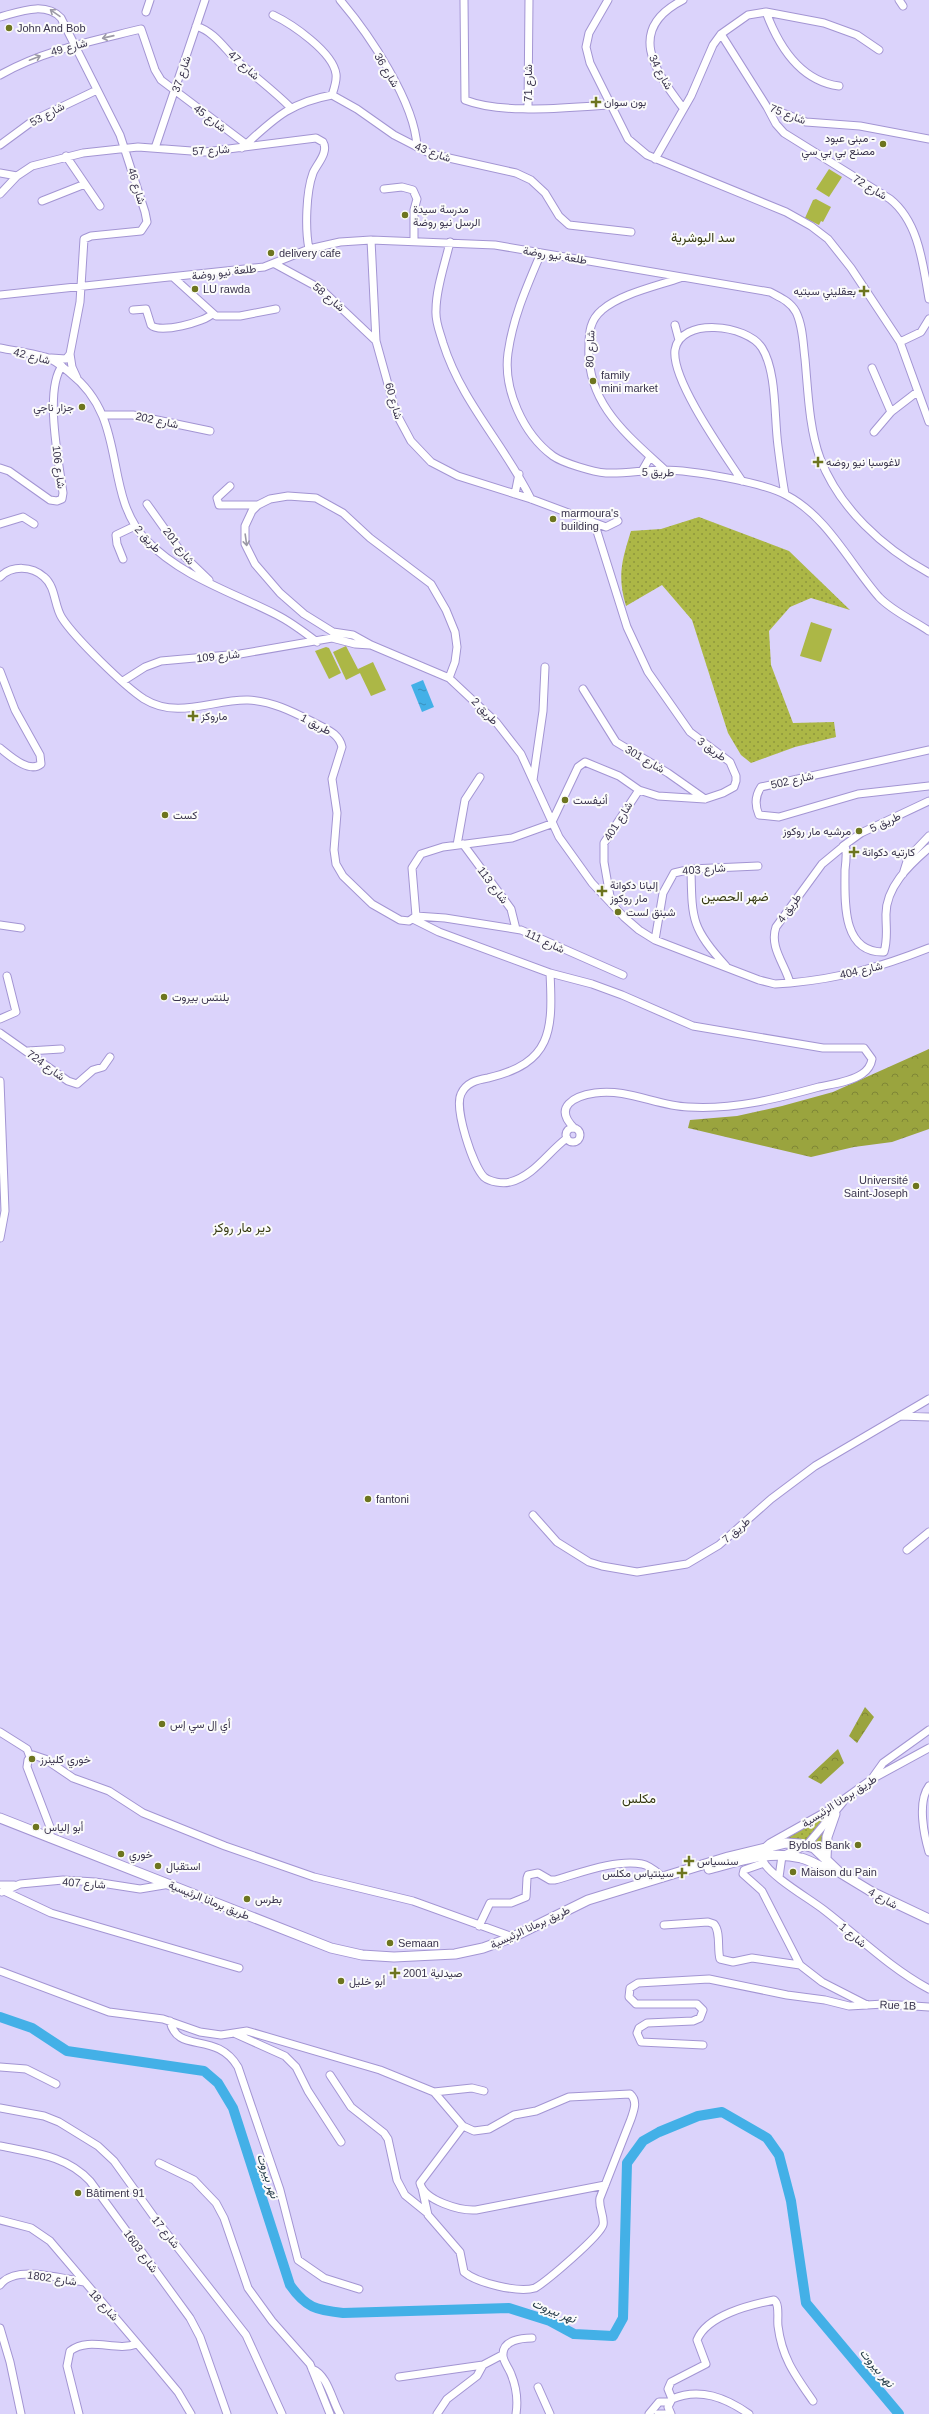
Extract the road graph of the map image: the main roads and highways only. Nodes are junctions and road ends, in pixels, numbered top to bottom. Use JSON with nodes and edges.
{"nodes":[{"id":1,"x":835,"y":1814,"type":"road end"},
{"id":2,"x":0,"y":1818,"type":"edge"},
{"id":3,"x":826,"y":1859,"type":"junction"},
{"id":4,"x":839,"y":1872,"type":"junction"},
{"id":5,"x":679,"y":1873,"type":"junction"},
{"id":6,"x":929,"y":1919,"type":"edge"}],
"edges":[{"from":1,"to":3,"type":"main road"},
{"from":2,"to":5,"type":"main road","name":"طريق برمانا الرئيسية"},
{"from":3,"to":4,"type":"main road"},
{"from":3,"to":5,"type":"main road","name":"طريق برمانا الرئيسية"},
{"from":4,"to":5,"type":"main road"},
{"from":4,"to":6,"type":"main road","name":"شارع 4"}]}
